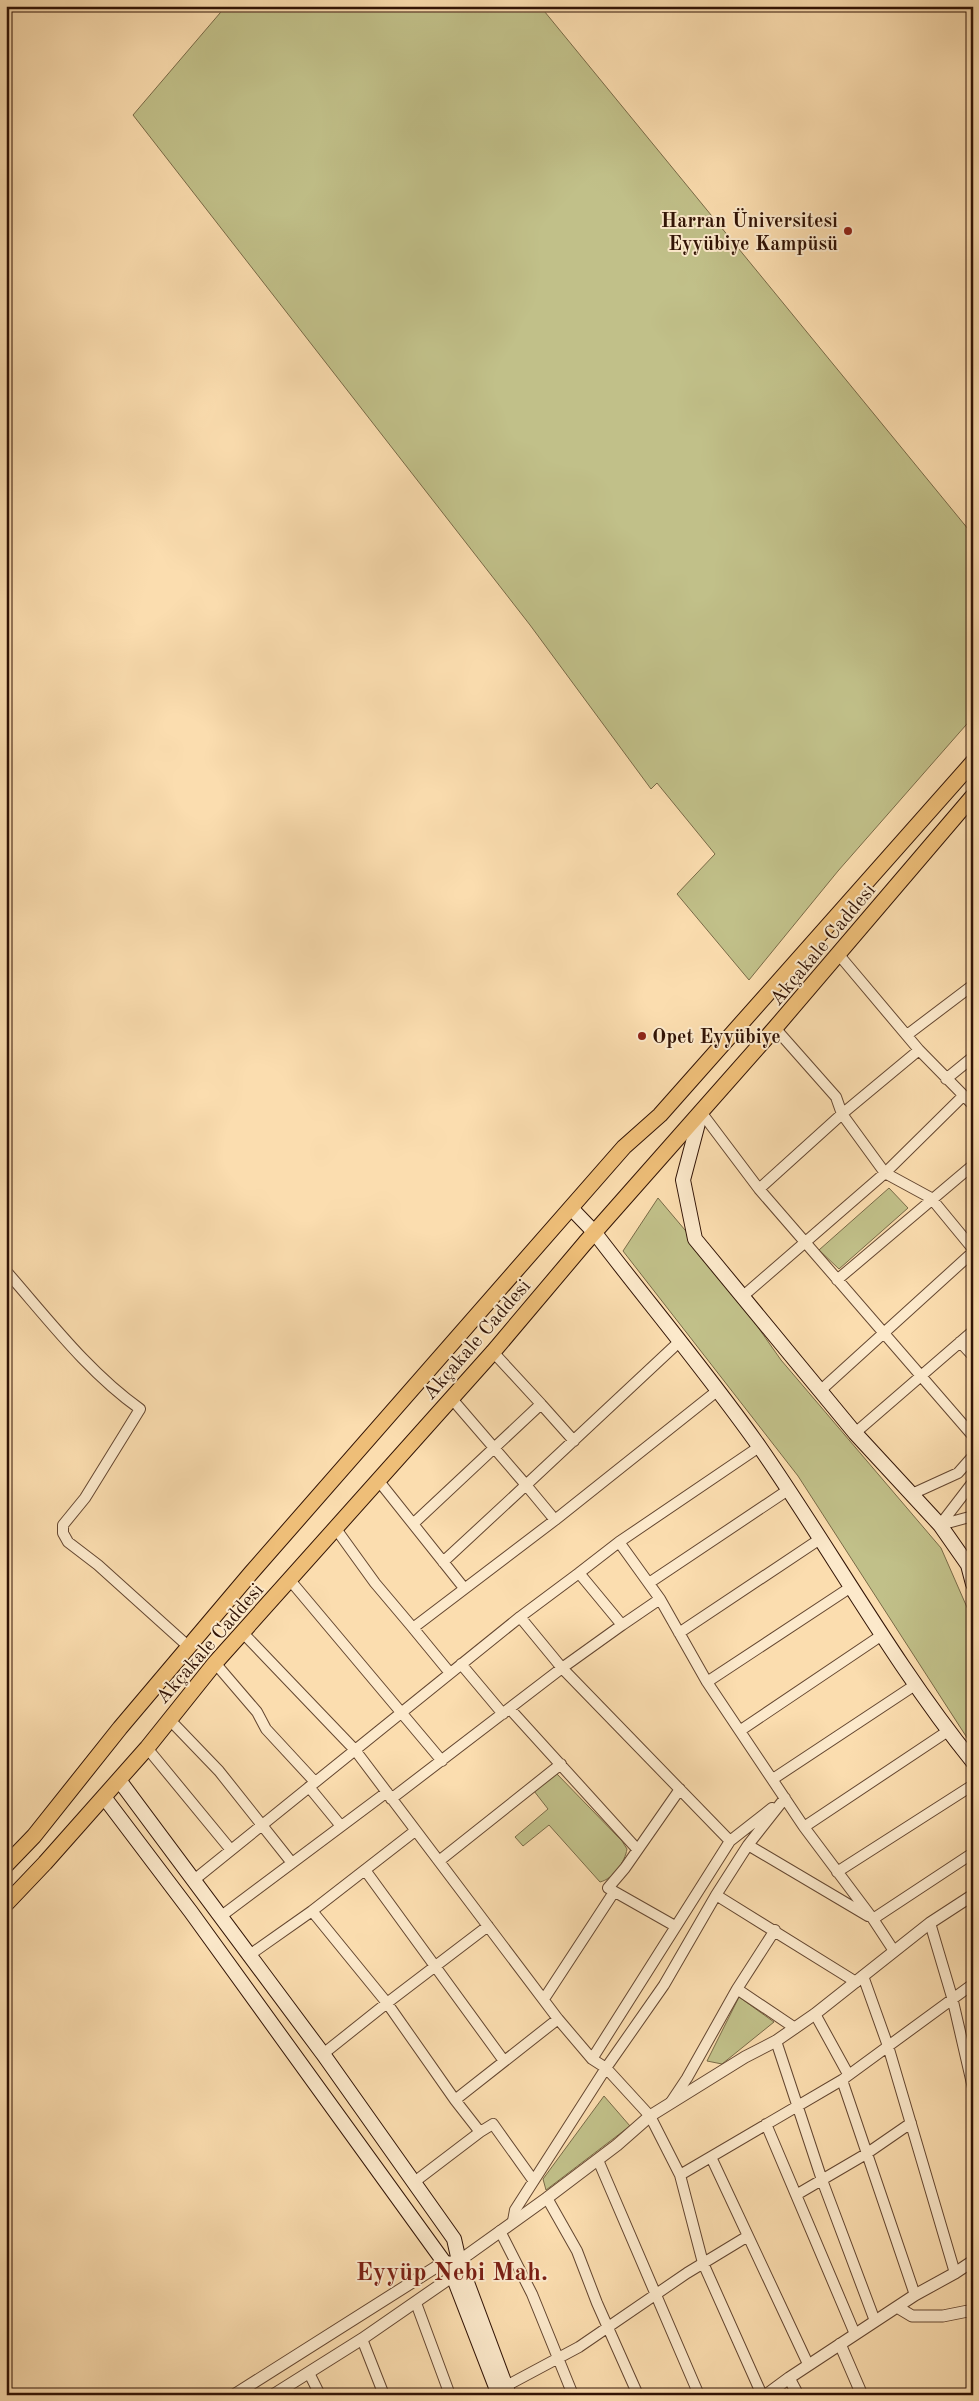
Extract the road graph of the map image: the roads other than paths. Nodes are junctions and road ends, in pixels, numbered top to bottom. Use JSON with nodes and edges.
{"nodes":[{"id":1,"x":973,"y":762,"type":"edge"},
{"id":2,"x":973,"y":796,"type":"edge"},
{"id":3,"x":839,"y":955,"type":"junction"},
{"id":4,"x":973,"y":985,"type":"edge"},
{"id":5,"x":776,"y":1028,"type":"junction"},
{"id":6,"x":906,"y":1035,"type":"junction"},
{"id":7,"x":919,"y":1050,"type":"junction"},
{"id":8,"x":973,"y":1057,"type":"edge"},
{"id":9,"x":946,"y":1079,"type":"junction"},
{"id":10,"x":962,"y":1097,"type":"junction"},
{"id":11,"x":973,"y":1106,"type":"edge"},
{"id":12,"x":701,"y":1112,"type":"junction"},
{"id":13,"x":842,"y":1114,"type":"junction"},
{"id":14,"x":973,"y":1165,"type":"edge"},
{"id":15,"x":885,"y":1173,"type":"junction"},
{"id":16,"x":759,"y":1189,"type":"junction"},
{"id":17,"x":931,"y":1198,"type":"junction"},
{"id":18,"x":571,"y":1208,"type":"junction"},
{"id":19,"x":595,"y":1233,"type":"junction"},
{"id":20,"x":806,"y":1241,"type":"junction"},
{"id":21,"x":973,"y":1250,"type":"edge"},
{"id":22,"x":6,"y":1271,"type":"edge"},
{"id":23,"x":837,"y":1280,"type":"junction"},
{"id":24,"x":742,"y":1297,"type":"junction"},
{"id":25,"x":973,"y":1331,"type":"edge"},
{"id":26,"x":885,"y":1333,"type":"junction"},
{"id":27,"x":679,"y":1342,"type":"junction"},
{"id":28,"x":960,"y":1342,"type":"junction"},
{"id":29,"x":493,"y":1352,"type":"junction"},
{"id":30,"x":973,"y":1356,"type":"edge"},
{"id":31,"x":922,"y":1377,"type":"junction"},
{"id":32,"x":821,"y":1390,"type":"junction"},
{"id":33,"x":717,"y":1391,"type":"junction"},
{"id":34,"x":452,"y":1398,"type":"junction"},
{"id":35,"x":541,"y":1404,"type":"junction"},
{"id":36,"x":855,"y":1433,"type":"junction"},
{"id":37,"x":973,"y":1436,"type":"edge"},
{"id":38,"x":574,"y":1441,"type":"junction"},
{"id":39,"x":494,"y":1447,"type":"junction"},
{"id":40,"x":760,"y":1447,"type":"junction"},
{"id":41,"x":973,"y":1456,"type":"edge"},
{"id":42,"x":378,"y":1480,"type":"junction"},
{"id":43,"x":973,"y":1482,"type":"edge"},
{"id":44,"x":526,"y":1485,"type":"junction"},
{"id":45,"x":788,"y":1490,"type":"junction"},
{"id":46,"x":912,"y":1494,"type":"junction"},
{"id":47,"x":973,"y":1516,"type":"edge"},
{"id":48,"x":555,"y":1520,"type":"junction"},
{"id":49,"x":413,"y":1524,"type":"junction"},
{"id":50,"x":940,"y":1525,"type":"junction"},
{"id":51,"x":336,"y":1529,"type":"junction"},
{"id":52,"x":820,"y":1539,"type":"junction"},
{"id":53,"x":619,"y":1542,"type":"junction"},
{"id":54,"x":443,"y":1562,"type":"junction"},
{"id":55,"x":579,"y":1573,"type":"junction"},
{"id":56,"x":290,"y":1579,"type":"junction"},
{"id":57,"x":649,"y":1583,"type":"junction"},
{"id":58,"x":973,"y":1584,"type":"edge"},
{"id":59,"x":851,"y":1587,"type":"junction"},
{"id":60,"x":464,"y":1588,"type":"junction"},
{"id":61,"x":660,"y":1599,"type":"junction"},
{"id":62,"x":520,"y":1617,"type":"junction"},
{"id":63,"x":622,"y":1625,"type":"junction"},
{"id":64,"x":413,"y":1628,"type":"junction"},
{"id":65,"x":243,"y":1633,"type":"junction"},
{"id":66,"x":679,"y":1633,"type":"junction"},
{"id":67,"x":882,"y":1636,"type":"junction"},
{"id":68,"x":189,"y":1647,"type":"junction"},
{"id":69,"x":215,"y":1664,"type":"junction"},
{"id":70,"x":461,"y":1664,"type":"junction"},
{"id":71,"x":562,"y":1668,"type":"junction"},
{"id":72,"x":450,"y":1674,"type":"junction"},
{"id":73,"x":708,"y":1682,"type":"junction"},
{"id":74,"x":915,"y":1685,"type":"junction"},
{"id":75,"x":506,"y":1711,"type":"junction"},
{"id":76,"x":402,"y":1712,"type":"junction"},
{"id":77,"x":169,"y":1719,"type":"junction"},
{"id":78,"x":740,"y":1730,"type":"junction"},
{"id":79,"x":948,"y":1731,"type":"junction"},
{"id":80,"x":147,"y":1748,"type":"junction"},
{"id":81,"x":355,"y":1750,"type":"junction"},
{"id":82,"x":442,"y":1761,"type":"junction"},
{"id":83,"x":973,"y":1762,"type":"edge"},
{"id":84,"x":560,"y":1764,"type":"junction"},
{"id":85,"x":773,"y":1779,"type":"junction"},
{"id":86,"x":119,"y":1780,"type":"junction"},
{"id":87,"x":312,"y":1784,"type":"junction"},
{"id":88,"x":973,"y":1785,"type":"edge"},
{"id":89,"x":680,"y":1789,"type":"junction"},
{"id":90,"x":389,"y":1796,"type":"junction"},
{"id":91,"x":104,"y":1797,"type":"junction"},
{"id":92,"x":785,"y":1798,"type":"junction"},
{"id":93,"x":263,"y":1824,"type":"junction"},
{"id":94,"x":340,"y":1826,"type":"junction"},
{"id":95,"x":804,"y":1828,"type":"junction"},
{"id":96,"x":415,"y":1831,"type":"junction"},
{"id":97,"x":730,"y":1841,"type":"junction"},
{"id":98,"x":748,"y":1844,"type":"junction"},
{"id":99,"x":231,"y":1850,"type":"junction"},
{"id":100,"x":637,"y":1850,"type":"junction"},
{"id":101,"x":973,"y":1853,"type":"edge"},
{"id":102,"x":439,"y":1861,"type":"junction"},
{"id":103,"x":292,"y":1863,"type":"junction"},
{"id":104,"x":6,"y":1865,"type":"edge"},
{"id":105,"x":365,"y":1870,"type":"junction"},
{"id":106,"x":837,"y":1872,"type":"junction"},
{"id":107,"x":194,"y":1880,"type":"junction"},
{"id":108,"x":614,"y":1892,"type":"junction"},
{"id":109,"x":973,"y":1894,"type":"edge"},
{"id":110,"x":716,"y":1895,"type":"junction"},
{"id":111,"x":6,"y":1904,"type":"edge"},
{"id":112,"x":312,"y":1911,"type":"junction"},
{"id":113,"x":220,"y":1917,"type":"junction"},
{"id":114,"x":874,"y":1919,"type":"junction"},
{"id":115,"x":930,"y":1923,"type":"junction"},
{"id":116,"x":488,"y":1926,"type":"junction"},
{"id":117,"x":675,"y":1926,"type":"junction"},
{"id":118,"x":775,"y":1930,"type":"junction"},
{"id":119,"x":894,"y":1951,"type":"junction"},
{"id":120,"x":248,"y":1956,"type":"junction"},
{"id":121,"x":434,"y":1966,"type":"junction"},
{"id":122,"x":860,"y":1979,"type":"junction"},
{"id":123,"x":973,"y":1984,"type":"edge"},
{"id":124,"x":737,"y":1989,"type":"junction"},
{"id":125,"x":952,"y":1997,"type":"junction"},
{"id":126,"x":544,"y":1999,"type":"junction"},
{"id":127,"x":387,"y":2003,"type":"junction"},
{"id":128,"x":815,"y":2014,"type":"junction"},
{"id":129,"x":558,"y":2019,"type":"junction"},
{"id":130,"x":795,"y":2028,"type":"junction"},
{"id":131,"x":776,"y":2041,"type":"junction"},
{"id":132,"x":888,"y":2046,"type":"junction"},
{"id":133,"x":323,"y":2054,"type":"junction"},
{"id":134,"x":592,"y":2058,"type":"junction"},
{"id":135,"x":504,"y":2061,"type":"junction"},
{"id":136,"x":606,"y":2068,"type":"junction"},
{"id":137,"x":845,"y":2077,"type":"junction"},
{"id":138,"x":973,"y":2088,"type":"edge"},
{"id":139,"x":455,"y":2100,"type":"junction"},
{"id":140,"x":798,"y":2106,"type":"junction"},
{"id":141,"x":667,"y":2107,"type":"junction"},
{"id":142,"x":650,"y":2116,"type":"junction"},
{"id":143,"x":911,"y":2123,"type":"junction"},
{"id":144,"x":766,"y":2124,"type":"junction"},
{"id":145,"x":480,"y":2132,"type":"junction"},
{"id":146,"x":866,"y":2154,"type":"junction"},
{"id":147,"x":711,"y":2157,"type":"junction"},
{"id":148,"x":598,"y":2160,"type":"junction"},
{"id":149,"x":680,"y":2175,"type":"junction"},
{"id":150,"x":533,"y":2180,"type":"junction"},
{"id":151,"x":822,"y":2180,"type":"junction"},
{"id":152,"x":413,"y":2183,"type":"junction"},
{"id":153,"x":796,"y":2195,"type":"junction"},
{"id":154,"x":547,"y":2198,"type":"junction"},
{"id":155,"x":513,"y":2222,"type":"junction"},
{"id":156,"x":500,"y":2231,"type":"junction"},
{"id":157,"x":748,"y":2236,"type":"junction"},
{"id":158,"x":459,"y":2261,"type":"junction"},
{"id":159,"x":973,"y":2261,"type":"edge"},
{"id":160,"x":444,"y":2262,"type":"junction"},
{"id":161,"x":703,"y":2263,"type":"junction"},
{"id":162,"x":956,"y":2274,"type":"junction"},
{"id":163,"x":453,"y":2276,"type":"junction"},
{"id":164,"x":658,"y":2295,"type":"junction"},
{"id":165,"x":915,"y":2295,"type":"junction"},
{"id":166,"x":416,"y":2303,"type":"junction"},
{"id":167,"x":897,"y":2307,"type":"junction"},
{"id":168,"x":973,"y":2310,"type":"edge"},
{"id":169,"x":875,"y":2321,"type":"junction"},
{"id":170,"x":609,"y":2328,"type":"junction"},
{"id":171,"x":855,"y":2334,"type":"junction"},
{"id":172,"x":362,"y":2339,"type":"junction"},
{"id":173,"x":840,"y":2344,"type":"junction"},
{"id":174,"x":557,"y":2359,"type":"junction"},
{"id":175,"x":808,"y":2364,"type":"junction"},
{"id":176,"x":309,"y":2373,"type":"junction"},
{"id":177,"x":789,"y":2378,"type":"junction"},
{"id":178,"x":505,"y":2392,"type":"edge"},
{"id":179,"x":234,"y":2395,"type":"edge"},
{"id":180,"x":273,"y":2395,"type":"edge"},
{"id":181,"x":320,"y":2395,"type":"edge"},
{"id":182,"x":384,"y":2395,"type":"edge"},
{"id":183,"x":450,"y":2395,"type":"edge"},
{"id":184,"x":573,"y":2395,"type":"edge"},
{"id":185,"x":638,"y":2395,"type":"edge"},
{"id":186,"x":699,"y":2395,"type":"edge"},
{"id":187,"x":764,"y":2395,"type":"edge"},
{"id":188,"x":798,"y":2395,"type":"edge"},
{"id":189,"x":862,"y":2395,"type":"edge"}],
"edges":[{"from":1,"to":18,"type":"main road","name":"Akçakale Caddesi"},
{"from":2,"to":3,"type":"main road","name":"Akçakale Caddesi"},
{"from":3,"to":5,"type":"main road","name":"Akçakale Caddesi"},
{"from":3,"to":6,"type":"street"},
{"from":4,"to":6,"type":"street"},
{"from":5,"to":12,"type":"main road","name":"Akçakale Caddesi"},
{"from":5,"to":13,"type":"street"},
{"from":6,"to":7,"type":"street"},
{"from":7,"to":9,"type":"street"},
{"from":7,"to":13,"type":"street"},
{"from":8,"to":9,"type":"street"},
{"from":9,"to":10,"type":"street"},
{"from":10,"to":11,"type":"street"},
{"from":10,"to":15,"type":"street"},
{"from":12,"to":16,"type":"street"},
{"from":12,"to":19,"type":"main road","name":"Akçakale Caddesi"},
{"from":12,"to":24,"type":"main road"},
{"from":13,"to":15,"type":"street"},
{"from":13,"to":16,"type":"street"},
{"from":14,"to":17,"type":"street"},
{"from":15,"to":17,"type":"street"},
{"from":15,"to":20,"type":"street"},
{"from":16,"to":20,"type":"street"},
{"from":17,"to":21,"type":"street"},
{"from":17,"to":23,"type":"street"},
{"from":18,"to":19,"type":"main road"},
{"from":18,"to":68,"type":"main road","name":"Akçakale Caddesi"},
{"from":19,"to":27,"type":"main road"},
{"from":19,"to":29,"type":"main road","name":"Akçakale Caddesi"},
{"from":20,"to":23,"type":"street"},
{"from":20,"to":24,"type":"street"},
{"from":21,"to":26,"type":"street"},
{"from":22,"to":68,"type":"street"},
{"from":23,"to":26,"type":"street"},
{"from":24,"to":32,"type":"main road"},
{"from":25,"to":28,"type":"street"},
{"from":26,"to":31,"type":"street"},
{"from":26,"to":32,"type":"street"},
{"from":27,"to":33,"type":"main road"},
{"from":27,"to":38,"type":"street"},
{"from":28,"to":30,"type":"street"},
{"from":28,"to":31,"type":"street"},
{"from":29,"to":34,"type":"main road","name":"Akçakale Caddesi"},
{"from":29,"to":35,"type":"street"},
{"from":31,"to":36,"type":"street"},
{"from":31,"to":37,"type":"street"},
{"from":32,"to":36,"type":"main road"},
{"from":33,"to":40,"type":"main road"},
{"from":33,"to":48,"type":"street"},
{"from":34,"to":39,"type":"street"},
{"from":34,"to":42,"type":"main road","name":"Akçakale Caddesi"},
{"from":35,"to":38,"type":"street"},
{"from":35,"to":39,"type":"street"},
{"from":36,"to":46,"type":"main road"},
{"from":38,"to":44,"type":"street"},
{"from":39,"to":44,"type":"street"},
{"from":39,"to":49,"type":"street"},
{"from":40,"to":45,"type":"main road"},
{"from":40,"to":53,"type":"street"},
{"from":41,"to":46,"type":"street"},
{"from":42,"to":49,"type":"street"},
{"from":42,"to":51,"type":"main road","name":"Akçakale Caddesi"},
{"from":43,"to":50,"type":"street"},
{"from":44,"to":48,"type":"street"},
{"from":44,"to":54,"type":"street"},
{"from":45,"to":52,"type":"main road"},
{"from":45,"to":57,"type":"street"},
{"from":46,"to":50,"type":"main road"},
{"from":47,"to":50,"type":"street"},
{"from":48,"to":60,"type":"street"},
{"from":49,"to":54,"type":"street"},
{"from":50,"to":58,"type":"main road"},
{"from":51,"to":56,"type":"main road","name":"Akçakale Caddesi"},
{"from":51,"to":64,"type":"street"},
{"from":52,"to":59,"type":"main road"},
{"from":52,"to":66,"type":"street"},
{"from":53,"to":55,"type":"street"},
{"from":53,"to":57,"type":"street"},
{"from":54,"to":60,"type":"street"},
{"from":55,"to":62,"type":"street"},
{"from":55,"to":63,"type":"street"},
{"from":56,"to":65,"type":"main road","name":"Akçakale Caddesi"},
{"from":56,"to":76,"type":"street"},
{"from":57,"to":61,"type":"street"},
{"from":59,"to":67,"type":"main road"},
{"from":59,"to":73,"type":"street"},
{"from":60,"to":64,"type":"street"},
{"from":61,"to":63,"type":"street"},
{"from":61,"to":66,"type":"street"},
{"from":62,"to":70,"type":"street"},
{"from":62,"to":71,"type":"street"},
{"from":63,"to":71,"type":"street"},
{"from":64,"to":72,"type":"street"},
{"from":65,"to":69,"type":"main road","name":"Akçakale Caddesi"},
{"from":65,"to":81,"type":"street"},
{"from":66,"to":73,"type":"street"},
{"from":67,"to":74,"type":"main road"},
{"from":67,"to":78,"type":"street"},
{"from":68,"to":104,"type":"main road","name":"Akçakale Caddesi"},
{"from":69,"to":77,"type":"main road","name":"Akçakale Caddesi"},
{"from":69,"to":87,"type":"street"},
{"from":70,"to":72,"type":"street"},
{"from":70,"to":75,"type":"street"},
{"from":71,"to":75,"type":"street"},
{"from":71,"to":89,"type":"street"},
{"from":72,"to":76,"type":"street"},
{"from":73,"to":78,"type":"street"},
{"from":74,"to":79,"type":"main road"},
{"from":74,"to":85,"type":"street"},
{"from":75,"to":82,"type":"street"},
{"from":75,"to":84,"type":"street"},
{"from":76,"to":81,"type":"street"},
{"from":76,"to":82,"type":"street"},
{"from":77,"to":80,"type":"main road","name":"Akçakale Caddesi"},
{"from":77,"to":93,"type":"street"},
{"from":78,"to":85,"type":"street"},
{"from":79,"to":83,"type":"main road"},
{"from":79,"to":95,"type":"street"},
{"from":80,"to":86,"type":"main road","name":"Akçakale Caddesi"},
{"from":80,"to":99,"type":"street"},
{"from":81,"to":87,"type":"street"},
{"from":81,"to":90,"type":"street"},
{"from":82,"to":90,"type":"street"},
{"from":84,"to":100,"type":"street"},
{"from":84,"to":102,"type":"street"},
{"from":85,"to":92,"type":"street"},
{"from":86,"to":91,"type":"main road","name":"Akçakale Caddesi"},
{"from":86,"to":107,"type":"main road"},
{"from":87,"to":93,"type":"street"},
{"from":87,"to":94,"type":"street"},
{"from":88,"to":106,"type":"street"},
{"from":89,"to":97,"type":"street"},
{"from":89,"to":100,"type":"street"},
{"from":90,"to":94,"type":"street"},
{"from":90,"to":96,"type":"street"},
{"from":91,"to":111,"type":"main road","name":"Akçakale Caddesi"},
{"from":91,"to":160,"type":"main road"},
{"from":92,"to":95,"type":"street"},
{"from":92,"to":97,"type":"street"},
{"from":92,"to":98,"type":"street"},
{"from":93,"to":99,"type":"street"},
{"from":93,"to":103,"type":"street"},
{"from":94,"to":103,"type":"street"},
{"from":95,"to":106,"type":"street"},
{"from":96,"to":102,"type":"street"},
{"from":96,"to":105,"type":"street"},
{"from":97,"to":117,"type":"street"},
{"from":98,"to":110,"type":"street"},
{"from":98,"to":114,"type":"street"},
{"from":99,"to":107,"type":"street"},
{"from":100,"to":108,"type":"street"},
{"from":101,"to":114,"type":"street"},
{"from":102,"to":116,"type":"street"},
{"from":103,"to":113,"type":"street"},
{"from":105,"to":112,"type":"street"},
{"from":105,"to":121,"type":"street"},
{"from":106,"to":114,"type":"street"},
{"from":107,"to":113,"type":"main road"},
{"from":108,"to":117,"type":"street"},
{"from":108,"to":126,"type":"street"},
{"from":109,"to":115,"type":"street"},
{"from":110,"to":118,"type":"street"},
{"from":110,"to":136,"type":"street"},
{"from":112,"to":120,"type":"street"},
{"from":112,"to":127,"type":"street"},
{"from":113,"to":120,"type":"main road"},
{"from":114,"to":119,"type":"street"},
{"from":115,"to":119,"type":"street"},
{"from":115,"to":125,"type":"street"},
{"from":116,"to":121,"type":"street"},
{"from":116,"to":126,"type":"street"},
{"from":117,"to":134,"type":"street"},
{"from":118,"to":122,"type":"street"},
{"from":118,"to":124,"type":"street"},
{"from":119,"to":122,"type":"street"},
{"from":120,"to":133,"type":"main road"},
{"from":121,"to":127,"type":"street"},
{"from":121,"to":135,"type":"street"},
{"from":122,"to":128,"type":"street"},
{"from":122,"to":132,"type":"street"},
{"from":123,"to":125,"type":"street"},
{"from":124,"to":130,"type":"street"},
{"from":124,"to":141,"type":"street"},
{"from":125,"to":132,"type":"street"},
{"from":125,"to":138,"type":"street"},
{"from":126,"to":129,"type":"street"},
{"from":127,"to":133,"type":"street"},
{"from":127,"to":139,"type":"street"},
{"from":128,"to":130,"type":"street"},
{"from":128,"to":137,"type":"street"},
{"from":129,"to":134,"type":"street"},
{"from":129,"to":135,"type":"street"},
{"from":130,"to":131,"type":"street"},
{"from":131,"to":140,"type":"street"},
{"from":131,"to":141,"type":"street"},
{"from":132,"to":137,"type":"street"},
{"from":132,"to":143,"type":"street"},
{"from":133,"to":152,"type":"main road"},
{"from":134,"to":136,"type":"street"},
{"from":135,"to":139,"type":"street"},
{"from":136,"to":142,"type":"street"},
{"from":136,"to":150,"type":"street"},
{"from":137,"to":140,"type":"street"},
{"from":137,"to":146,"type":"street"},
{"from":139,"to":145,"type":"street"},
{"from":140,"to":144,"type":"street"},
{"from":140,"to":151,"type":"street"},
{"from":141,"to":142,"type":"street"},
{"from":142,"to":148,"type":"street"},
{"from":142,"to":149,"type":"street"},
{"from":143,"to":146,"type":"street"},
{"from":143,"to":162,"type":"street"},
{"from":144,"to":147,"type":"street"},
{"from":144,"to":153,"type":"street"},
{"from":145,"to":150,"type":"street"},
{"from":145,"to":152,"type":"street"},
{"from":146,"to":151,"type":"street"},
{"from":146,"to":165,"type":"street"},
{"from":147,"to":149,"type":"street"},
{"from":147,"to":157,"type":"street"},
{"from":148,"to":154,"type":"street"},
{"from":148,"to":164,"type":"street"},
{"from":149,"to":161,"type":"street"},
{"from":150,"to":155,"type":"street"},
{"from":151,"to":153,"type":"street"},
{"from":151,"to":169,"type":"street"},
{"from":152,"to":158,"type":"main road"},
{"from":153,"to":171,"type":"street"},
{"from":154,"to":155,"type":"street"},
{"from":154,"to":170,"type":"street"},
{"from":155,"to":156,"type":"street"},
{"from":156,"to":158,"type":"street"},
{"from":156,"to":174,"type":"street"},
{"from":157,"to":161,"type":"street"},
{"from":157,"to":175,"type":"street"},
{"from":158,"to":160,"type":"street"},
{"from":158,"to":163,"type":"street"},
{"from":158,"to":178,"type":"main road"},
{"from":159,"to":162,"type":"street"},
{"from":160,"to":163,"type":"main road"},
{"from":160,"to":179,"type":"street"},
{"from":161,"to":164,"type":"street"},
{"from":161,"to":187,"type":"street"},
{"from":162,"to":165,"type":"street"},
{"from":163,"to":166,"type":"street"},
{"from":163,"to":178,"type":"main road"},
{"from":164,"to":170,"type":"street"},
{"from":164,"to":186,"type":"street"},
{"from":165,"to":167,"type":"street"},
{"from":166,"to":172,"type":"street"},
{"from":166,"to":183,"type":"street"},
{"from":167,"to":168,"type":"street"},
{"from":167,"to":169,"type":"street"},
{"from":169,"to":171,"type":"street"},
{"from":170,"to":174,"type":"street"},
{"from":170,"to":185,"type":"street"},
{"from":171,"to":173,"type":"street"},
{"from":172,"to":176,"type":"street"},
{"from":172,"to":182,"type":"street"},
{"from":173,"to":175,"type":"street"},
{"from":173,"to":189,"type":"street"},
{"from":174,"to":178,"type":"street"},
{"from":174,"to":184,"type":"street"},
{"from":175,"to":177,"type":"street"},
{"from":176,"to":180,"type":"street"},
{"from":176,"to":181,"type":"street"},
{"from":177,"to":187,"type":"street"},
{"from":177,"to":188,"type":"street"}]}
